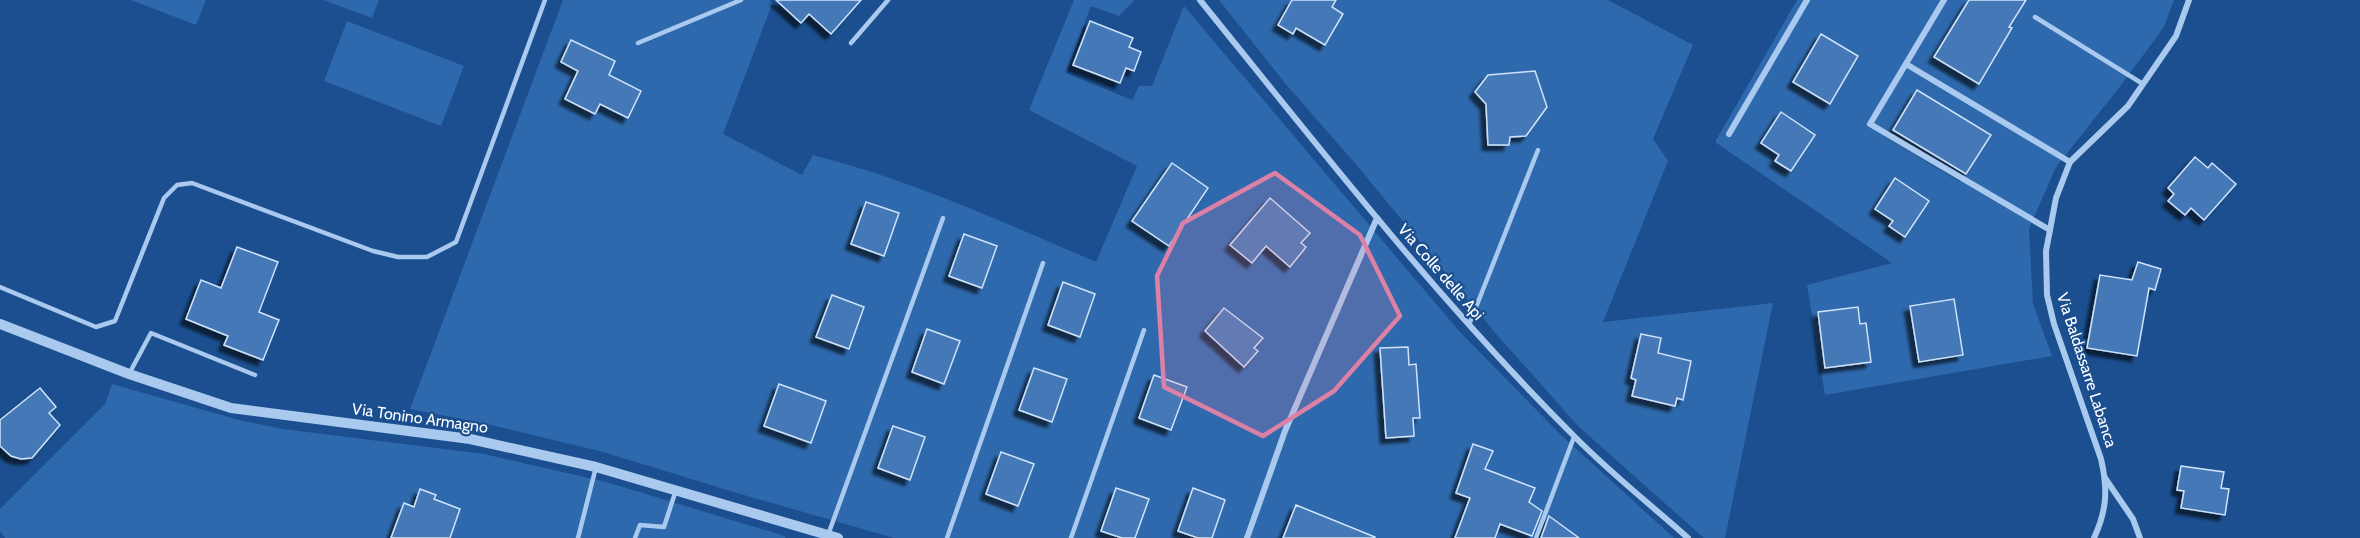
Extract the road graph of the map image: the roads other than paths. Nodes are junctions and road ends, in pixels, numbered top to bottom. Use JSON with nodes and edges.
{"nodes":[{"id":1,"x":545,"y":0,"type":"edge"},
{"id":2,"x":741,"y":0,"type":"edge"},
{"id":3,"x":888,"y":0,"type":"edge"},
{"id":4,"x":1200,"y":0,"type":"edge"},
{"id":5,"x":1807,"y":0,"type":"edge"},
{"id":6,"x":1944,"y":0,"type":"edge"},
{"id":7,"x":2189,"y":0,"type":"edge"},
{"id":8,"x":2034,"y":17,"type":"dead end"},
{"id":9,"x":638,"y":43,"type":"dead end"},
{"id":10,"x":851,"y":43,"type":"dead end"},
{"id":11,"x":1906,"y":64,"type":"junction"},
{"id":12,"x":2144,"y":84,"type":"junction"},
{"id":13,"x":1729,"y":134,"type":"dead end"},
{"id":14,"x":1538,"y":150,"type":"dead end"},
{"id":15,"x":2070,"y":162,"type":"junction"},
{"id":16,"x":943,"y":218,"type":"dead end"},
{"id":17,"x":1377,"y":218,"type":"junction"},
{"id":18,"x":2050,"y":230,"type":"junction"},
{"id":19,"x":1043,"y":263,"type":"dead end"},
{"id":20,"x":0,"y":287,"type":"edge"},
{"id":21,"x":0,"y":324,"type":"edge"},
{"id":22,"x":1469,"y":326,"type":"junction"},
{"id":23,"x":1144,"y":330,"type":"dead end"},
{"id":24,"x":129,"y":374,"type":"junction"},
{"id":25,"x":255,"y":375,"type":"dead end"},
{"id":26,"x":1574,"y":437,"type":"junction"},
{"id":27,"x":596,"y":467,"type":"junction"},
{"id":28,"x":2105,"y":477,"type":"junction"},
{"id":29,"x":676,"y":490,"type":"junction"},
{"id":30,"x":833,"y":537,"type":"edge"},
{"id":31,"x":578,"y":538,"type":"edge"},
{"id":32,"x":634,"y":538,"type":"edge"},
{"id":33,"x":946,"y":538,"type":"edge"},
{"id":34,"x":1071,"y":538,"type":"edge"},
{"id":35,"x":1247,"y":538,"type":"edge"},
{"id":36,"x":1536,"y":538,"type":"edge"},
{"id":37,"x":1688,"y":538,"type":"edge"},
{"id":38,"x":2094,"y":538,"type":"edge"},
{"id":39,"x":2140,"y":538,"type":"edge"}],
"edges":[{"from":1,"to":20,"type":"lane"},
{"from":2,"to":9,"type":"lane"},
{"from":3,"to":10,"type":"lane"},
{"from":4,"to":17,"type":"street","name":"Via Colle delle Api"},
{"from":5,"to":13,"type":"street"},
{"from":6,"to":11,"type":"street"},
{"from":7,"to":12,"type":"street","name":"Via Baldassarre Labanca"},
{"from":8,"to":12,"type":"lane"},
{"from":11,"to":15,"type":"street"},
{"from":11,"to":18,"type":"street"},
{"from":12,"to":15,"type":"street","name":"Via Baldassarre Labanca"},
{"from":14,"to":22,"type":"lane"},
{"from":15,"to":18,"type":"street","name":"Via Baldassarre Labanca"},
{"from":16,"to":30,"type":"lane"},
{"from":17,"to":22,"type":"street","name":"Via Colle delle Api"},
{"from":17,"to":35,"type":"street"},
{"from":18,"to":28,"type":"street","name":"Via Baldassarre Labanca"},
{"from":19,"to":33,"type":"lane"},
{"from":21,"to":24,"type":"street","name":"Via Tonino Armagno"},
{"from":22,"to":26,"type":"street","name":"Via Colle delle Api"},
{"from":23,"to":34,"type":"lane"},
{"from":24,"to":25,"type":"lane"},
{"from":24,"to":27,"type":"street","name":"Via Tonino Armagno"},
{"from":26,"to":36,"type":"lane"},
{"from":26,"to":37,"type":"street","name":"Via Colle delle Api"},
{"from":27,"to":29,"type":"street","name":"Via Tonino Armagno"},
{"from":27,"to":31,"type":"lane"},
{"from":28,"to":38,"type":"street","name":"Via Baldassarre Labanca"},
{"from":28,"to":39,"type":"street"},
{"from":29,"to":30,"type":"street","name":"Via Tonino Armagno"},
{"from":29,"to":32,"type":"lane"}]}
